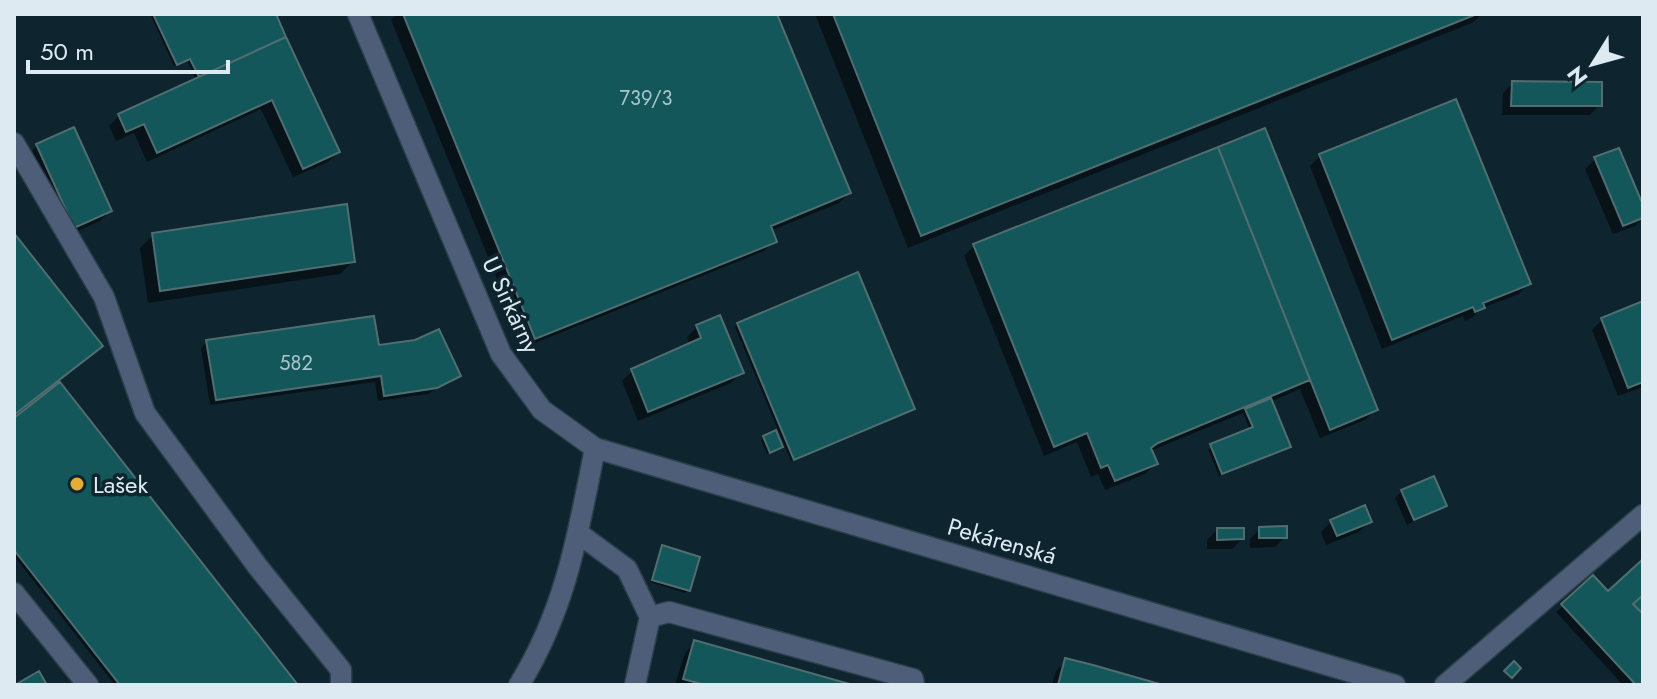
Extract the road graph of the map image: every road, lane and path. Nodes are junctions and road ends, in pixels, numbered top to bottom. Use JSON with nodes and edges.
{"nodes":[{"id":1,"x":358,"y":14,"type":"edge"},
{"id":2,"x":14,"y":143,"type":"edge"},
{"id":3,"x":595,"y":448,"type":"junction"},
{"id":4,"x":1643,"y":515,"type":"edge"},
{"id":5,"x":578,"y":533,"type":"junction"},
{"id":6,"x":14,"y":593,"type":"edge"},
{"id":7,"x":650,"y":617,"type":"junction"},
{"id":8,"x":341,"y":677,"type":"edge"},
{"id":9,"x":88,"y":685,"type":"edge"},
{"id":10,"x":519,"y":685,"type":"edge"},
{"id":11,"x":635,"y":685,"type":"edge"},
{"id":12,"x":914,"y":685,"type":"edge"},
{"id":13,"x":1395,"y":685,"type":"edge"},
{"id":14,"x":1445,"y":685,"type":"edge"}],
"edges":[{"from":1,"to":3,"type":"street","name":"U Sirkárny"},
{"from":2,"to":8,"type":"street"},
{"from":3,"to":5,"type":"street"},
{"from":3,"to":13,"type":"street","name":"Pekárenská"},
{"from":4,"to":14,"type":"street"},
{"from":5,"to":7,"type":"street"},
{"from":5,"to":10,"type":"street"},
{"from":6,"to":9,"type":"street"},
{"from":7,"to":11,"type":"street"},
{"from":7,"to":12,"type":"street"}]}
